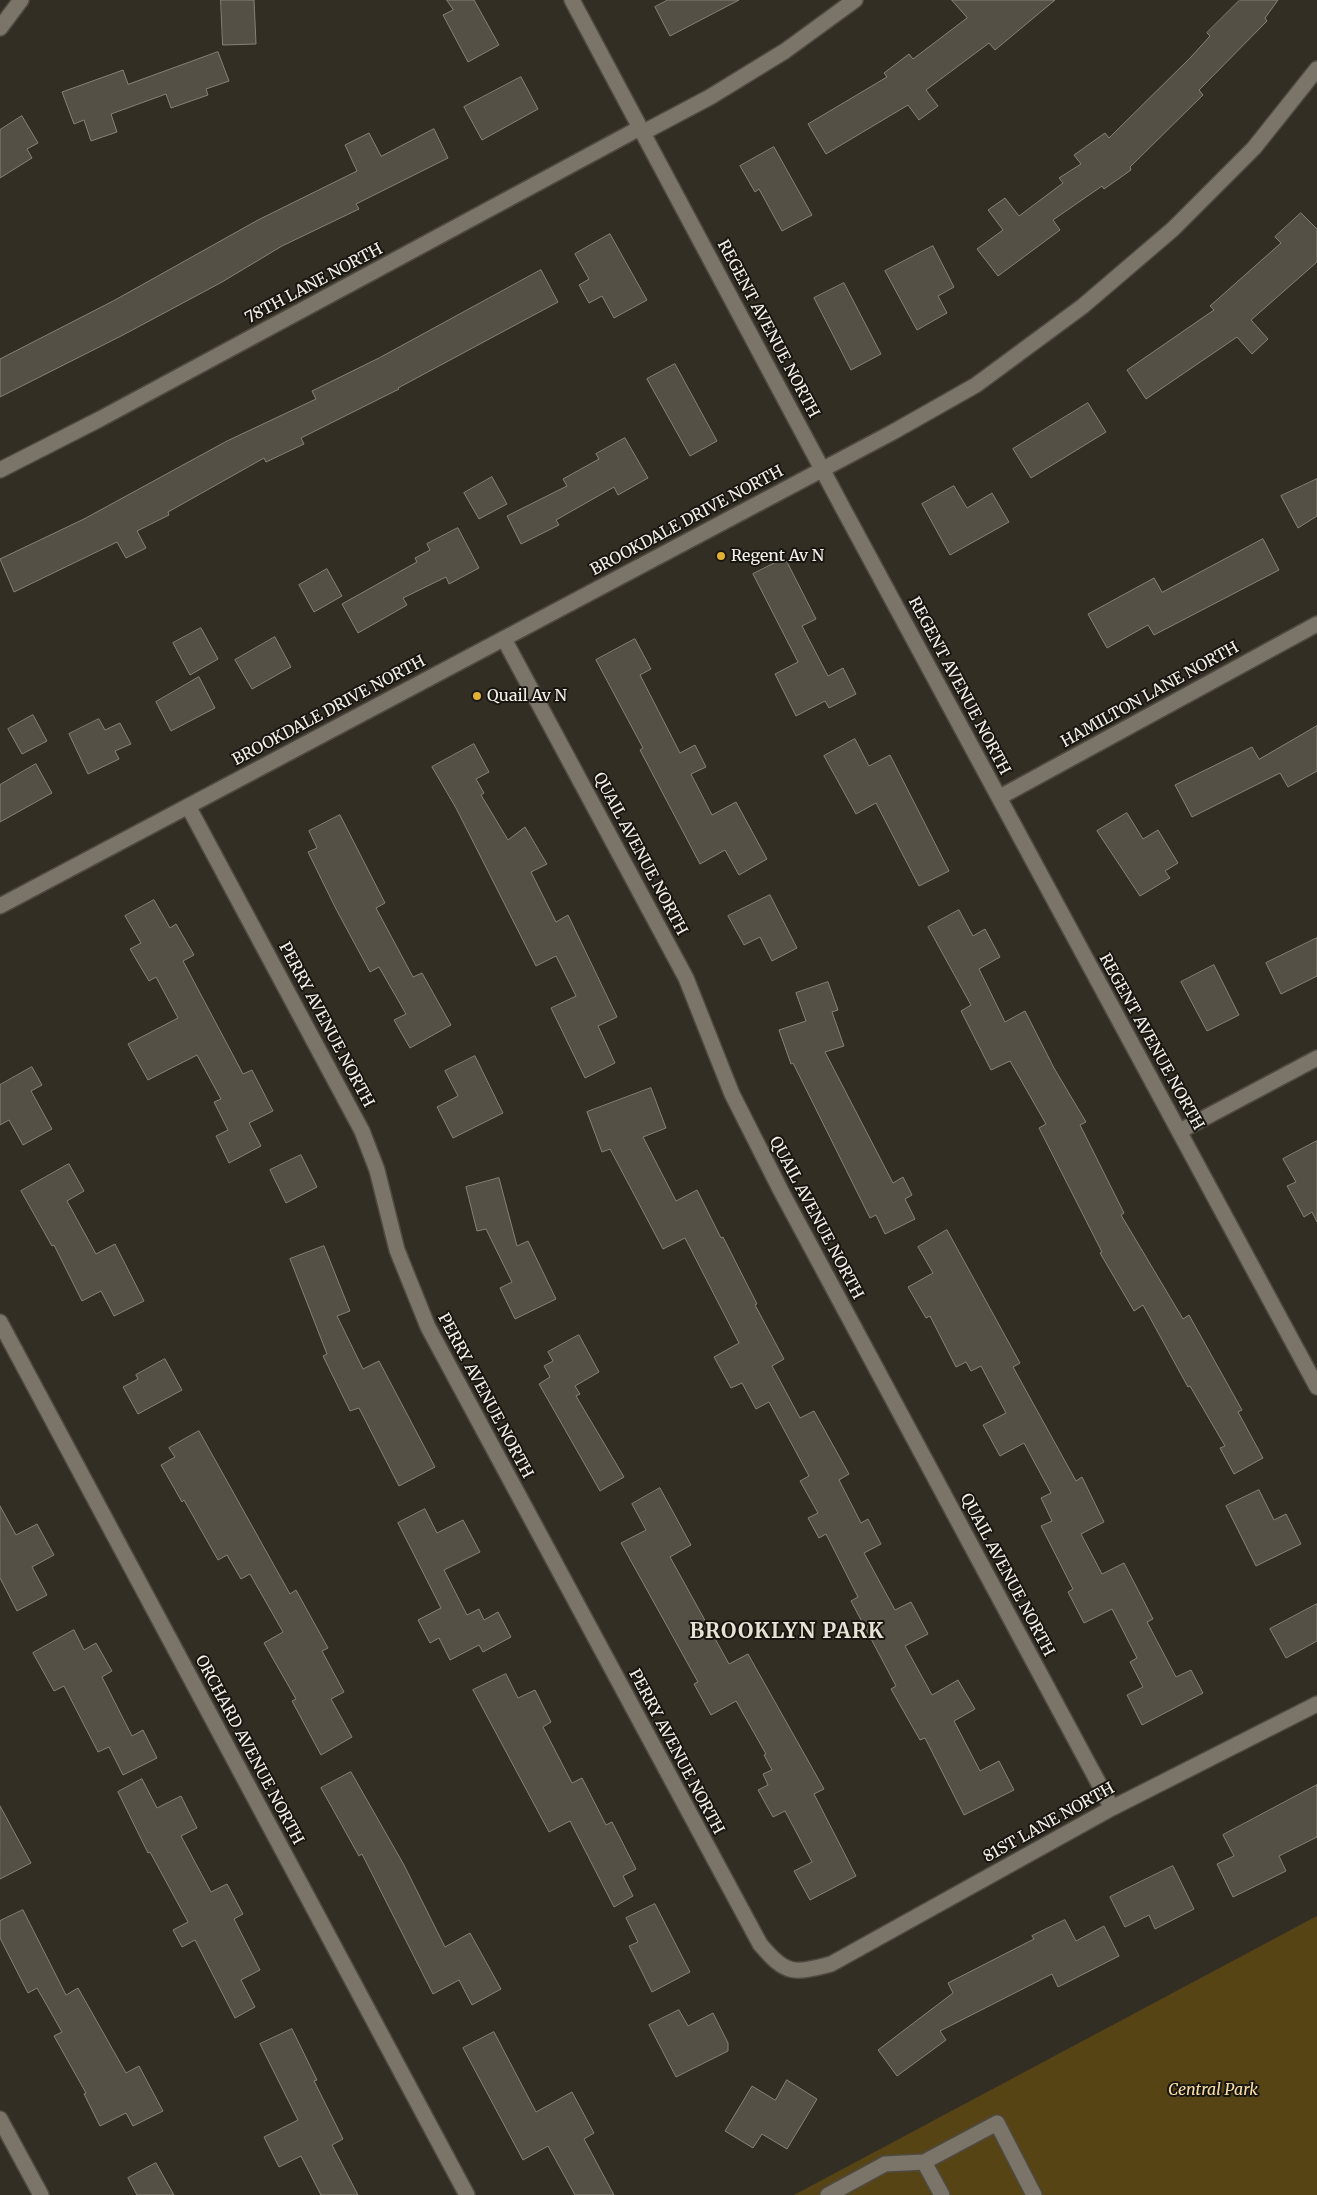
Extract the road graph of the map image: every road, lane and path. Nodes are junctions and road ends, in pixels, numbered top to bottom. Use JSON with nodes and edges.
{"nodes":[{"id":1,"x":21,"y":0,"type":"edge"},
{"id":2,"x":572,"y":0,"type":"edge"},
{"id":3,"x":855,"y":0,"type":"edge"},
{"id":4,"x":0,"y":28,"type":"edge"},
{"id":5,"x":1317,"y":69,"type":"edge"},
{"id":6,"x":644,"y":132,"type":"junction"},
{"id":7,"x":822,"y":469,"type":"junction"},
{"id":8,"x":0,"y":470,"type":"edge"},
{"id":9,"x":1317,"y":624,"type":"edge"},
{"id":10,"x":504,"y":639,"type":"junction"},
{"id":11,"x":1000,"y":797,"type":"junction"},
{"id":12,"x":188,"y":806,"type":"junction"},
{"id":13,"x":0,"y":906,"type":"edge"},
{"id":14,"x":1317,"y":1058,"type":"edge"},
{"id":15,"x":1180,"y":1131,"type":"junction"},
{"id":16,"x":0,"y":1322,"type":"edge"},
{"id":17,"x":1317,"y":1387,"type":"edge"},
{"id":18,"x":1317,"y":1704,"type":"edge"},
{"id":19,"x":1112,"y":1808,"type":"junction"},
{"id":20,"x":799,"y":1972,"type":"joint"},
{"id":21,"x":0,"y":2119,"type":"edge"},
{"id":22,"x":924,"y":2162,"type":"junction"},
{"id":23,"x":41,"y":2195,"type":"edge"},
{"id":24,"x":468,"y":2195,"type":"edge"},
{"id":25,"x":828,"y":2195,"type":"edge"},
{"id":26,"x":942,"y":2195,"type":"edge"},
{"id":27,"x":1034,"y":2195,"type":"edge"}],
"edges":[{"from":1,"to":4,"type":"street"},
{"from":2,"to":6,"type":"street","name":"REGENT AVENUE NORTH"},
{"from":3,"to":6,"type":"street","name":"78TH LANE NORTH"},
{"from":5,"to":7,"type":"street","name":"BROOKDALE DRIVE NORTH"},
{"from":6,"to":7,"type":"street","name":"REGENT AVENUE NORTH"},
{"from":6,"to":8,"type":"street","name":"78TH LANE NORTH"},
{"from":7,"to":10,"type":"street","name":"BROOKDALE DRIVE NORTH"},
{"from":7,"to":11,"type":"street","name":"REGENT AVENUE NORTH"},
{"from":9,"to":11,"type":"street","name":"HAMILTON LANE NORTH"},
{"from":10,"to":12,"type":"street","name":"BROOKDALE DRIVE NORTH"},
{"from":10,"to":19,"type":"street","name":"QUAIL AVENUE NORTH"},
{"from":11,"to":15,"type":"street","name":"REGENT AVENUE NORTH"},
{"from":12,"to":13,"type":"street","name":"BROOKDALE DRIVE NORTH"},
{"from":12,"to":20,"type":"street","name":"PERRY AVENUE NORTH"},
{"from":14,"to":15,"type":"street"},
{"from":15,"to":17,"type":"street","name":"REGENT AVENUE NORTH"},
{"from":16,"to":24,"type":"street","name":"ORCHARD AVENUE NORTH"},
{"from":18,"to":19,"type":"street","name":"81ST LANE NORTH"},
{"from":19,"to":20,"type":"street","name":"81ST LANE NORTH"},
{"from":21,"to":23,"type":"street"},
{"from":22,"to":25,"type":"street"},
{"from":22,"to":26,"type":"street"},
{"from":22,"to":27,"type":"street"}]}
